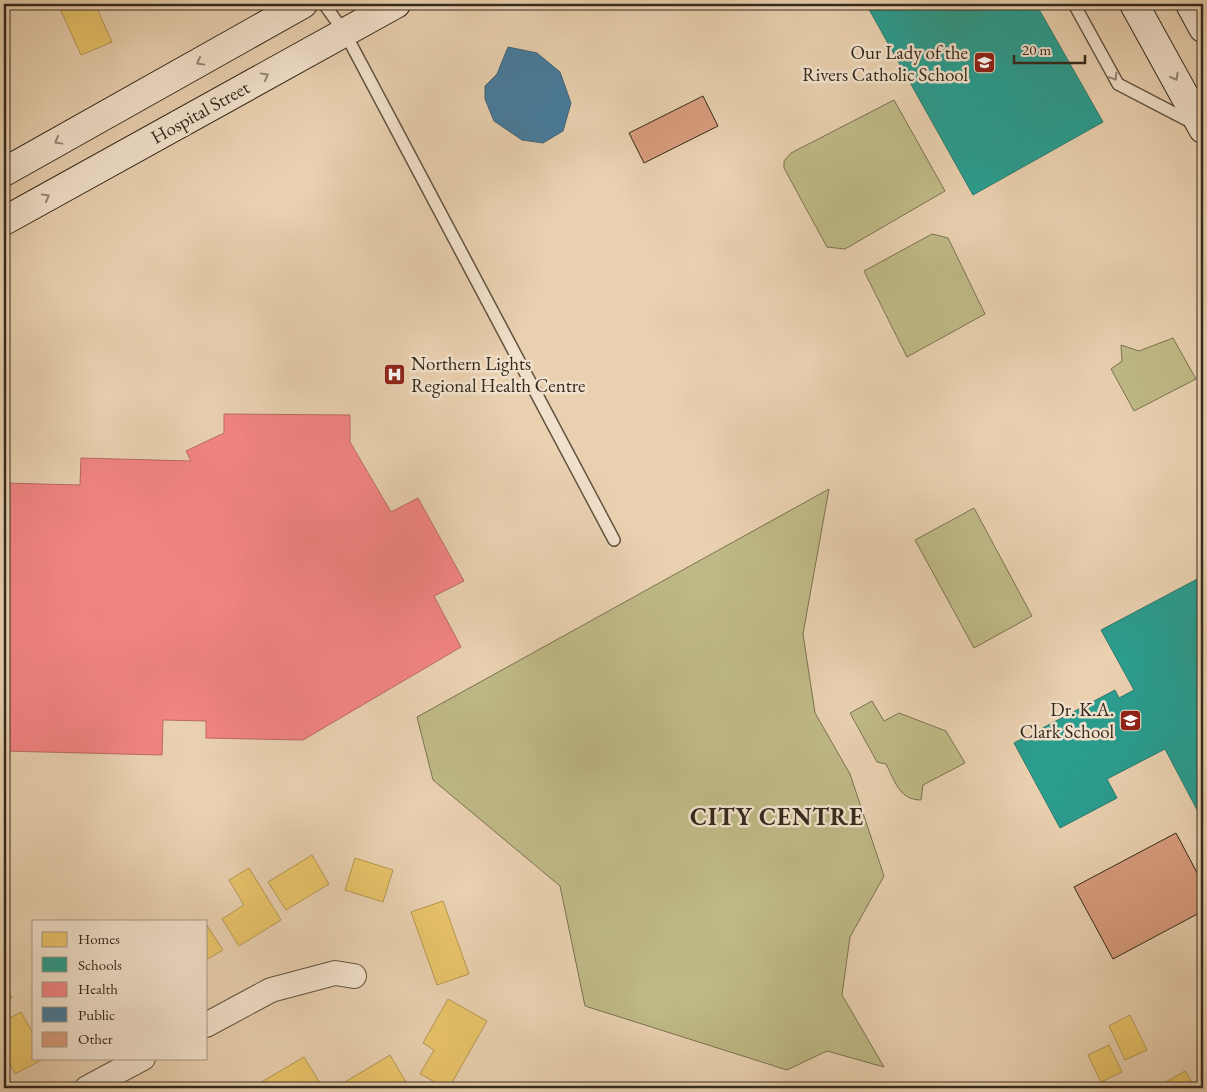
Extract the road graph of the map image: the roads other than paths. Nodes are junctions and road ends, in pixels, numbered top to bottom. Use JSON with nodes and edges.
{"nodes":[{"id":1,"x":303,"y":4,"type":"edge"},
{"id":2,"x":324,"y":4,"type":"edge"},
{"id":3,"x":396,"y":4,"type":"edge"},
{"id":4,"x":1074,"y":4,"type":"edge"},
{"id":5,"x":1134,"y":4,"type":"edge"},
{"id":6,"x":1190,"y":4,"type":"edge"},
{"id":7,"x":1203,"y":28,"type":"edge"},
{"id":8,"x":345,"y":33,"type":"junction"},
{"id":9,"x":1203,"y":129,"type":"edge"},
{"id":10,"x":4,"y":172,"type":"edge"},
{"id":11,"x":4,"y":220,"type":"edge"},
{"id":12,"x":614,"y":540,"type":"dead end"},
{"id":13,"x":354,"y":976,"type":"dead end"},
{"id":14,"x":208,"y":1024,"type":"edge"},
{"id":15,"x":139,"y":1060,"type":"edge"},
{"id":16,"x":87,"y":1088,"type":"edge"}],
"edges":[{"from":1,"to":10,"type":"main road","one_way":true},
{"from":2,"to":8,"type":"lane"},
{"from":3,"to":8,"type":"main road","name":"Hospital Street"},
{"from":4,"to":9,"type":"lane","one_way":true},
{"from":5,"to":9,"type":"main road","one_way":true},
{"from":6,"to":7,"type":"main road"},
{"from":11,"to":8,"type":"main road","name":"Hospital Street","one_way":true},
{"from":8,"to":12,"type":"lane"},
{"from":13,"to":14,"type":"street"},
{"from":15,"to":16,"type":"street"}]}
